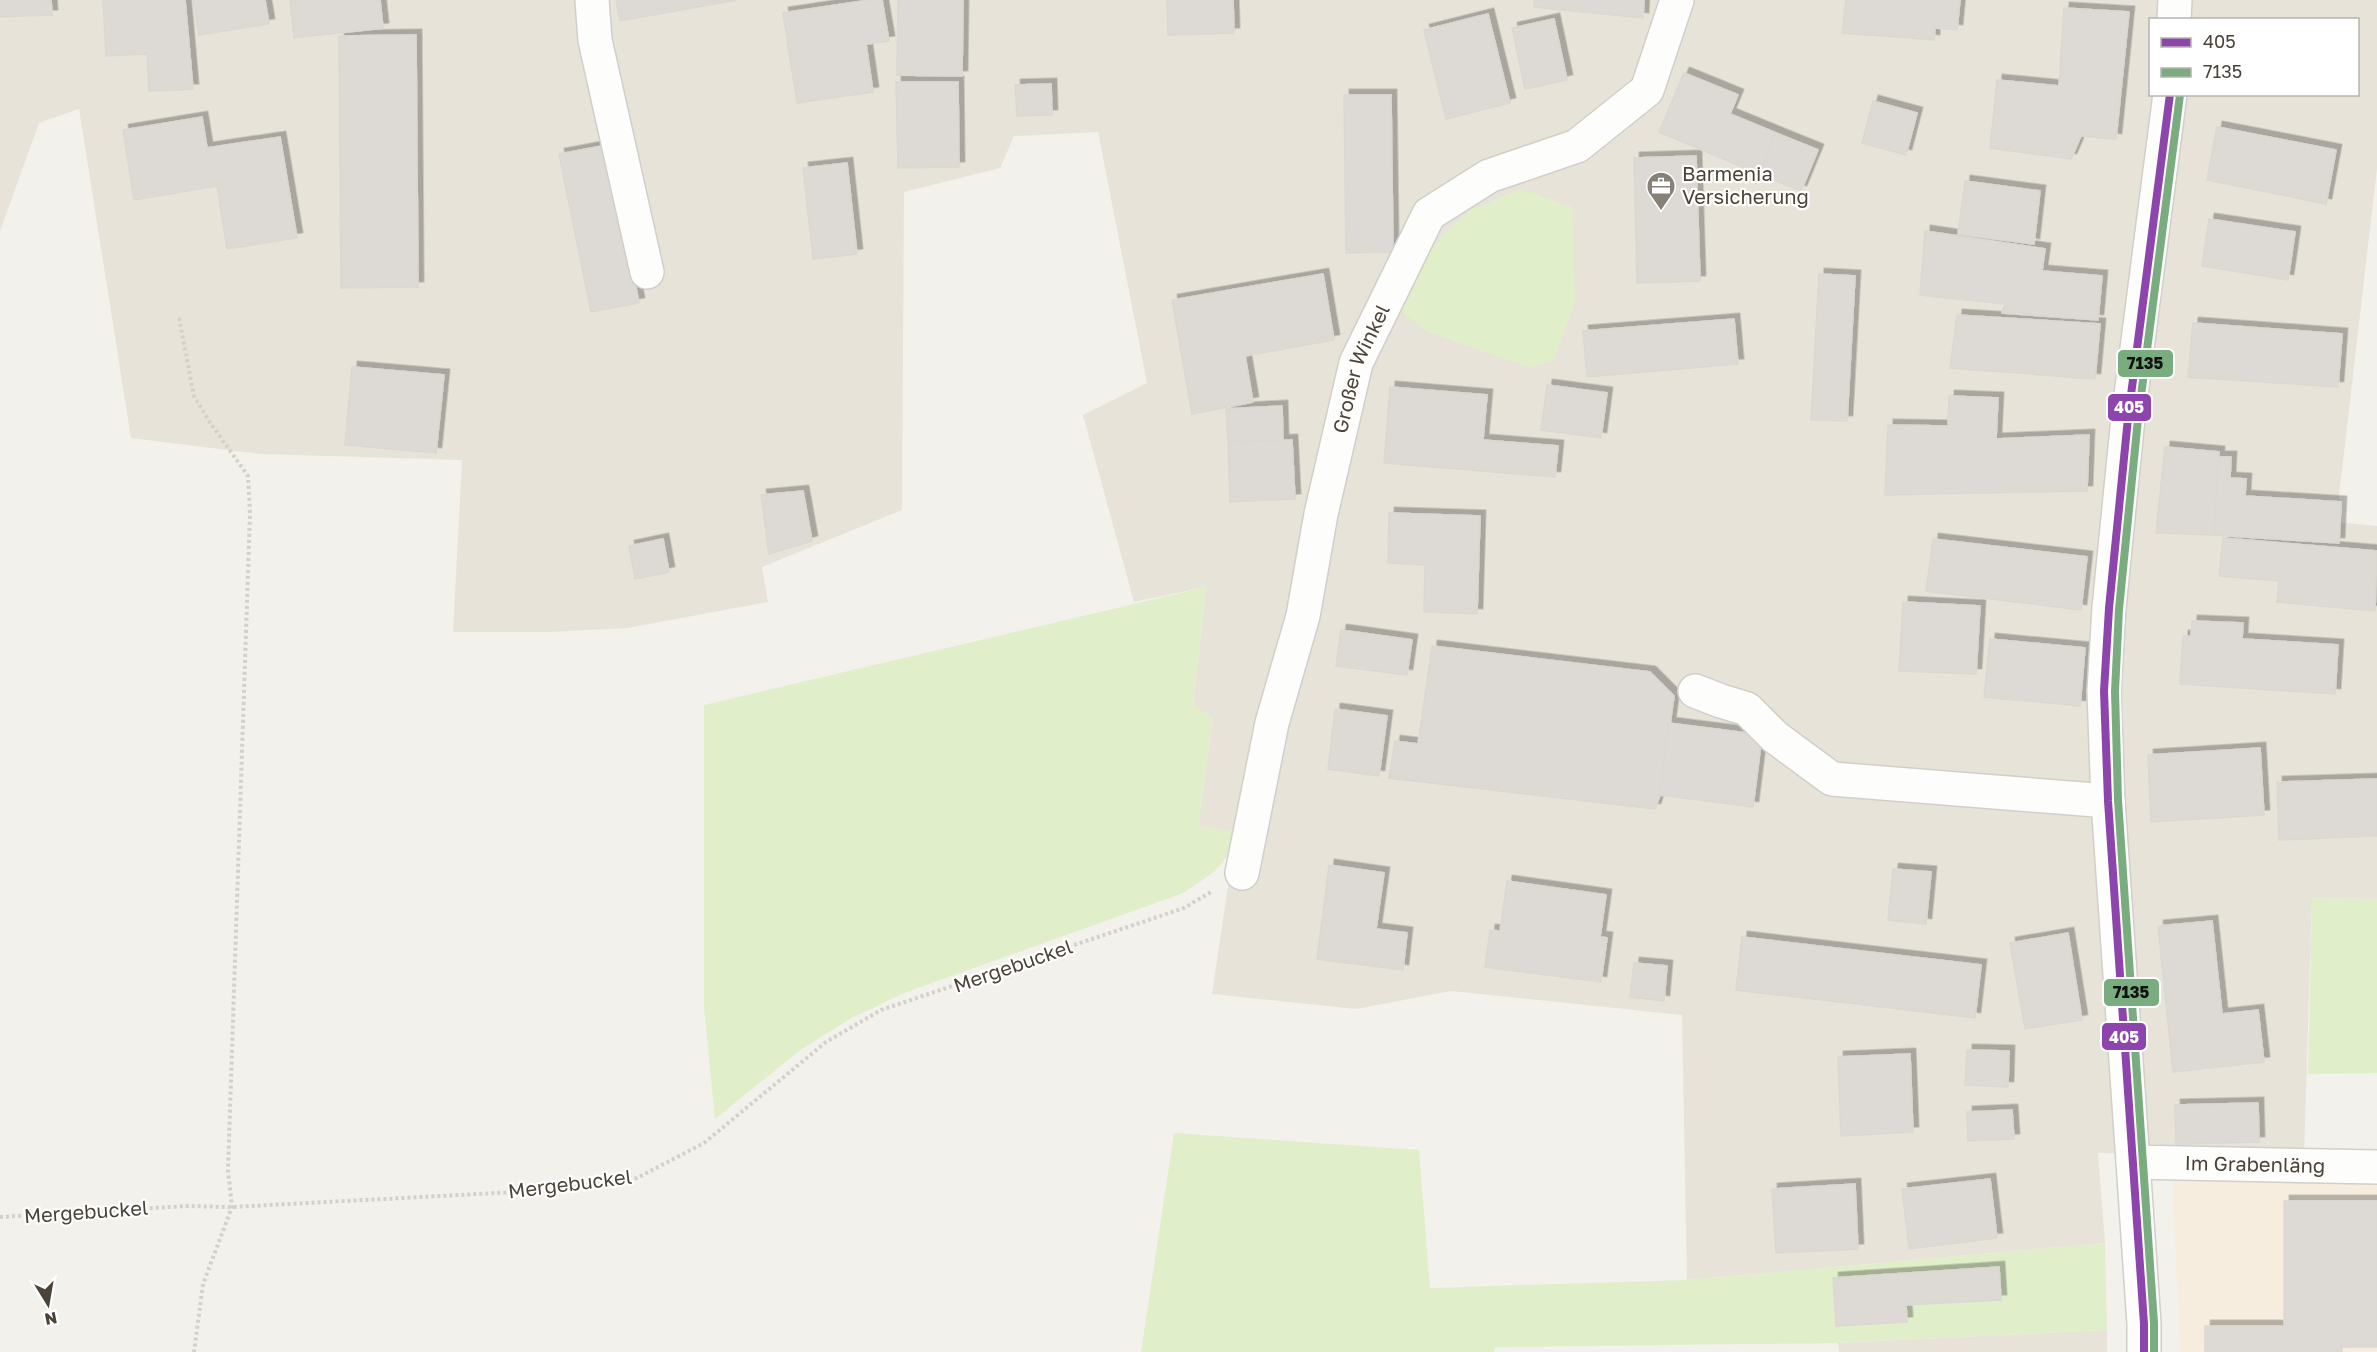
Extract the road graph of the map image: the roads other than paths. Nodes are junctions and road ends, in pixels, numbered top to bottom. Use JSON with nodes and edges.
{"nodes":[{"id":1,"x":592,"y":0,"type":"edge"},
{"id":2,"x":1677,"y":0,"type":"edge"},
{"id":3,"x":2175,"y":0,"type":"edge"},
{"id":4,"x":2174,"y":18,"type":"edge"},
{"id":5,"x":2170,"y":96,"type":"edge"},
{"id":6,"x":647,"y":272,"type":"dead end"},
{"id":7,"x":1695,"y":691,"type":"dead end"},
{"id":8,"x":2108,"y":801,"type":"junction"},
{"id":9,"x":1242,"y":873,"type":"road end"},
{"id":10,"x":2133,"y":1162,"type":"junction"},
{"id":11,"x":2377,"y":1167,"type":"edge"},
{"id":12,"x":2144,"y":1352,"type":"edge"}],
"edges":[{"from":1,"to":6,"type":"street"},
{"from":2,"to":9,"type":"street","name":"Großer Winkel"},
{"from":3,"to":4,"type":"street"},
{"from":5,"to":8,"type":"street"},
{"from":7,"to":8,"type":"street"},
{"from":8,"to":10,"type":"street"},
{"from":10,"to":11,"type":"street","name":"Im Grabenläng"},
{"from":10,"to":12,"type":"street"}]}
